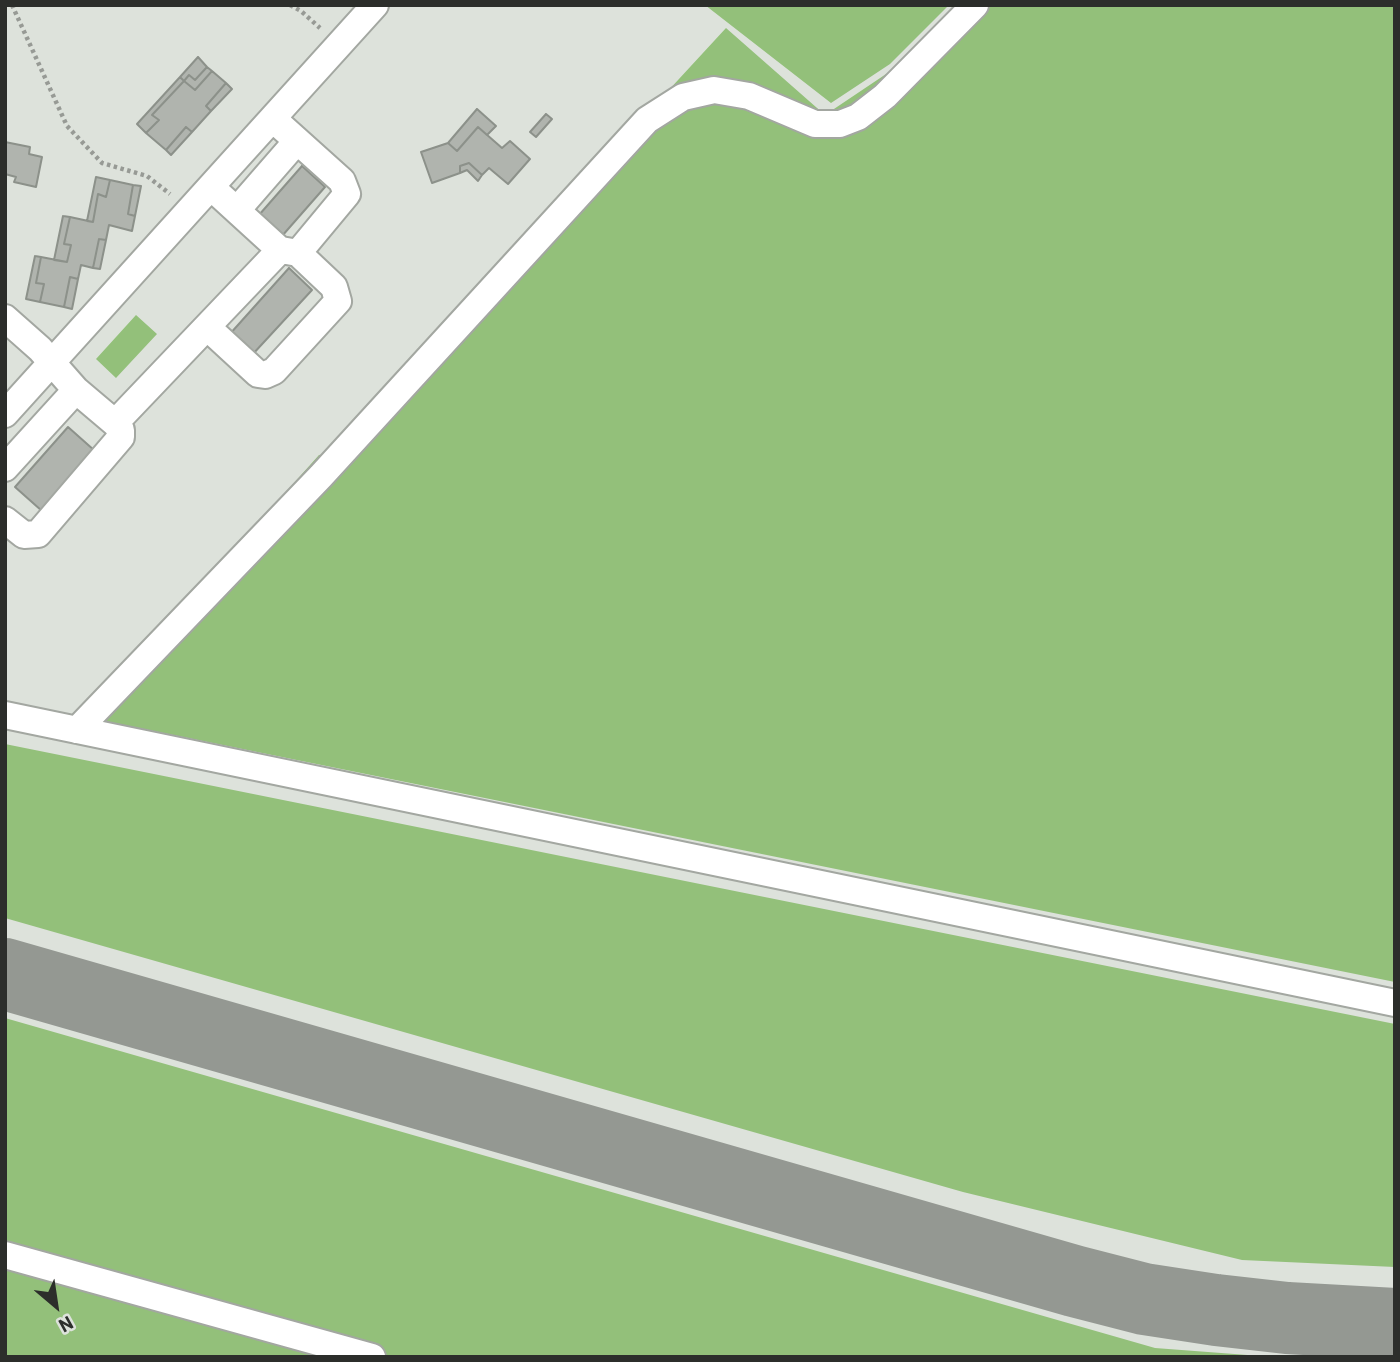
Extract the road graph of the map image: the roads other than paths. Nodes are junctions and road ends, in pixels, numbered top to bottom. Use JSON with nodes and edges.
{"nodes":[{"id":1,"x":375,"y":5,"type":"edge"},
{"id":2,"x":975,"y":5,"type":"edge"},
{"id":3,"x":272,"y":119,"type":"junction"},
{"id":4,"x":297,"y":141,"type":"junction"},
{"id":5,"x":211,"y":187,"type":"junction"},
{"id":6,"x":237,"y":210,"type":"junction"},
{"id":7,"x":289,"y":251,"type":"junction"},
{"id":8,"x":5,"y":318,"type":"edge"},
{"id":9,"x":207,"y":327,"type":"junction"},
{"id":10,"x":52,"y":362,"type":"junction"},
{"id":11,"x":76,"y":390,"type":"junction"},
{"id":12,"x":5,"y":414,"type":"edge"},
{"id":13,"x":115,"y":423,"type":"junction"},
{"id":14,"x":5,"y":468,"type":"edge"},
{"id":15,"x":5,"y":520,"type":"edge"},
{"id":16,"x":5,"y":715,"type":"edge"},
{"id":17,"x":78,"y":730,"type":"junction"},
{"id":18,"x":1395,"y":1003,"type":"edge"},
{"id":19,"x":5,"y":1255,"type":"edge"},
{"id":20,"x":372,"y":1357,"type":"edge"}],
"edges":[{"from":1,"to":3,"type":"street"},
{"from":2,"to":17,"type":"street"},
{"from":3,"to":4,"type":"street"},
{"from":3,"to":5,"type":"street"},
{"from":4,"to":6,"type":"street"},
{"from":4,"to":7,"type":"street"},
{"from":5,"to":6,"type":"street"},
{"from":5,"to":10,"type":"street"},
{"from":6,"to":7,"type":"street"},
{"from":7,"to":9,"type":"street"},
{"from":7,"to":9,"type":"street"},
{"from":8,"to":10,"type":"street"},
{"from":9,"to":13,"type":"street"},
{"from":10,"to":11,"type":"street"},
{"from":10,"to":12,"type":"street"},
{"from":11,"to":13,"type":"street"},
{"from":11,"to":14,"type":"street"},
{"from":13,"to":15,"type":"street"},
{"from":16,"to":17,"type":"street"},
{"from":17,"to":18,"type":"street"},
{"from":19,"to":20,"type":"street"}]}
